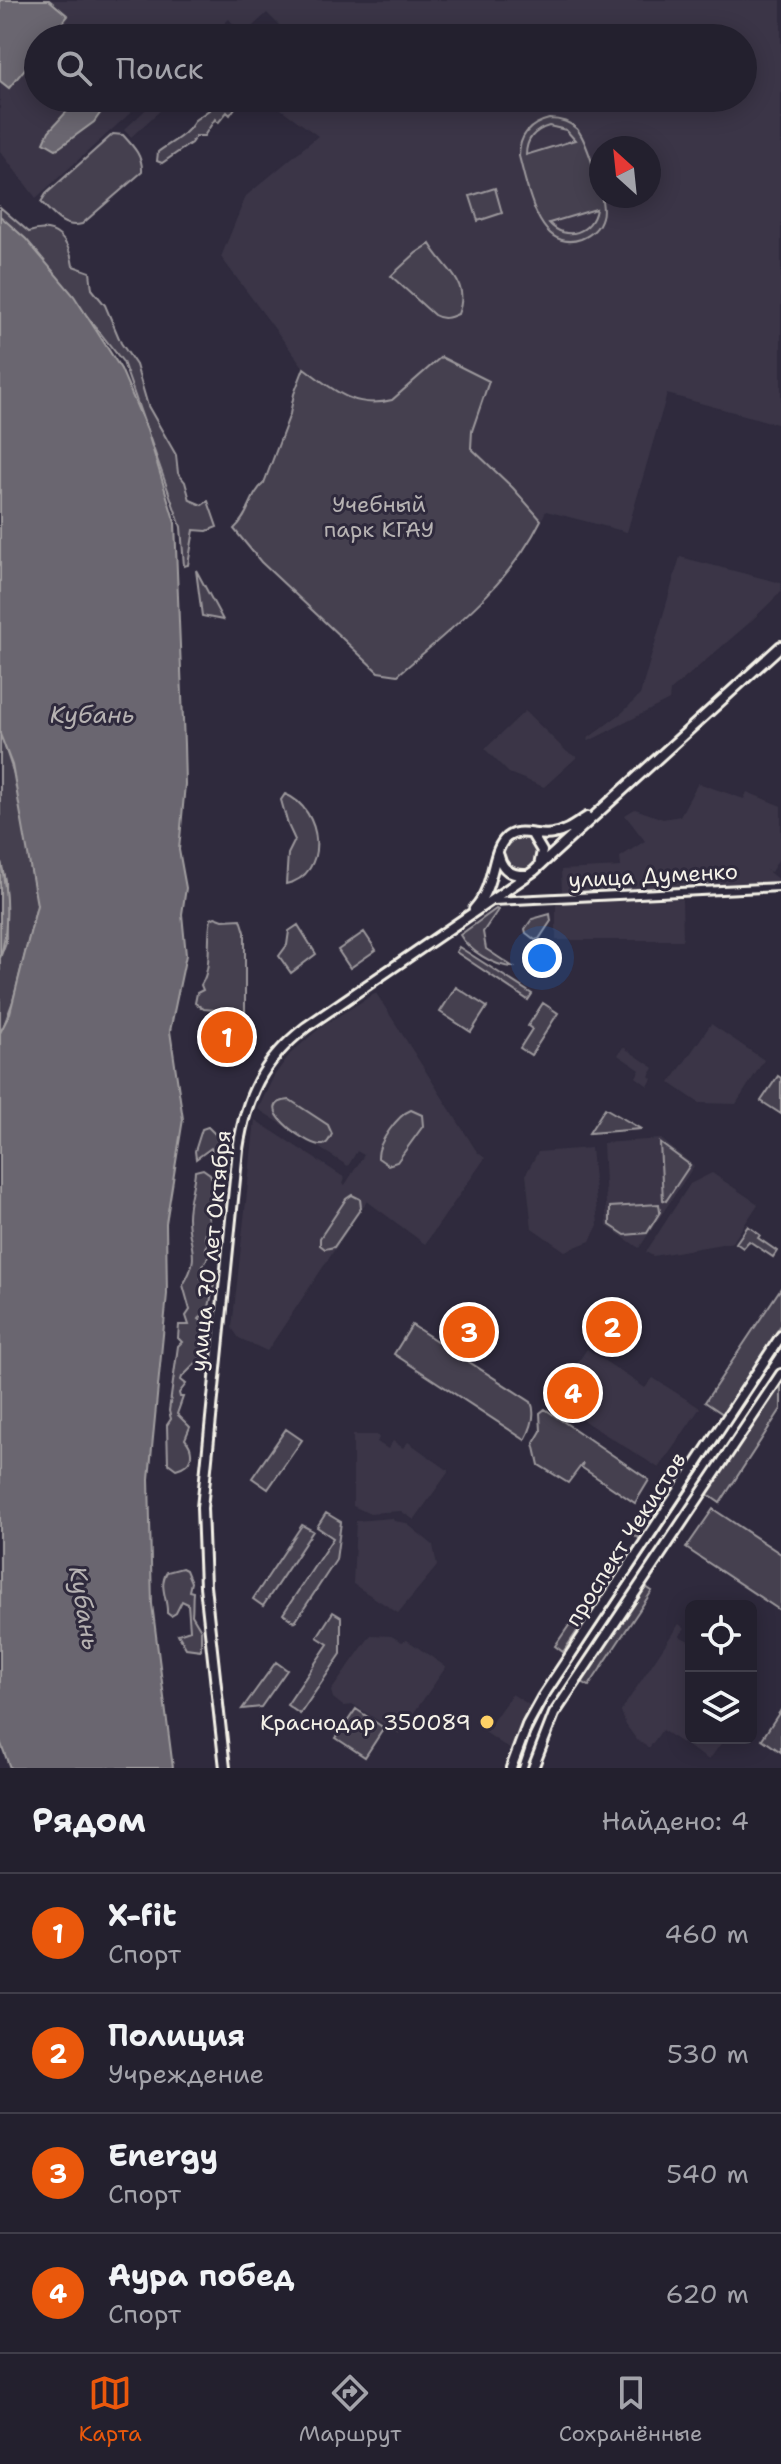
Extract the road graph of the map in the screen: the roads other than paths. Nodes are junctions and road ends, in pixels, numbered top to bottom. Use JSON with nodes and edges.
{"nodes":[{"id":1,"x":781,"y":646,"type":"edge"},
{"id":2,"x":603,"y":808,"type":"junction"},
{"id":3,"x":525,"y":833,"type":"junction"},
{"id":4,"x":499,"y":851,"type":"junction"},
{"id":5,"x":539,"y":866,"type":"junction"},
{"id":6,"x":524,"y":878,"type":"junction"},
{"id":7,"x":781,"y":887,"type":"edge"},
{"id":8,"x":526,"y":899,"type":"junction"},
{"id":9,"x":488,"y":901,"type":"junction"},
{"id":10,"x":781,"y":1336,"type":"edge"},
{"id":11,"x":781,"y":1374,"type":"edge"},
{"id":12,"x":654,"y":1529,"type":"junction"},
{"id":13,"x":670,"y":1540,"type":"junction"},
{"id":14,"x":605,"y":1604,"type":"junction"},
{"id":15,"x":620,"y":1614,"type":"junction"},
{"id":16,"x":225,"y":1768,"type":"edge"},
{"id":17,"x":511,"y":1768,"type":"edge"},
{"id":18,"x":533,"y":1768,"type":"edge"}],
"edges":[{"from":1,"to":2,"type":"main road"},
{"from":2,"to":3,"type":"main road"},
{"from":2,"to":5,"type":"main road"},
{"from":3,"to":4,"type":"main road"},
{"from":3,"to":5,"type":"main road"},
{"from":4,"to":6,"type":"main road"},
{"from":4,"to":9,"type":"main road"},
{"from":5,"to":6,"type":"main road"},
{"from":6,"to":8,"type":"street"},
{"from":6,"to":9,"type":"main road","name":"улица 70 лет Октября"},
{"from":7,"to":8,"type":"street","name":"улица Думенко"},
{"from":8,"to":9,"type":"street","name":"улица Думенко"},
{"from":9,"to":16,"type":"main road","name":"улица 70 лет Октября"},
{"from":10,"to":12,"type":"main road","name":"проспект Чекистов"},
{"from":11,"to":13,"type":"main road","name":"проспект Чекистов"},
{"from":12,"to":13,"type":"main road"},
{"from":12,"to":14,"type":"main road","name":"проспект Чекистов"},
{"from":13,"to":15,"type":"main road","name":"проспект Чекистов"},
{"from":14,"to":15,"type":"main road"},
{"from":14,"to":17,"type":"main road","name":"проспект Чекистов"},
{"from":15,"to":18,"type":"main road","name":"проспект Чекистов"}]}
